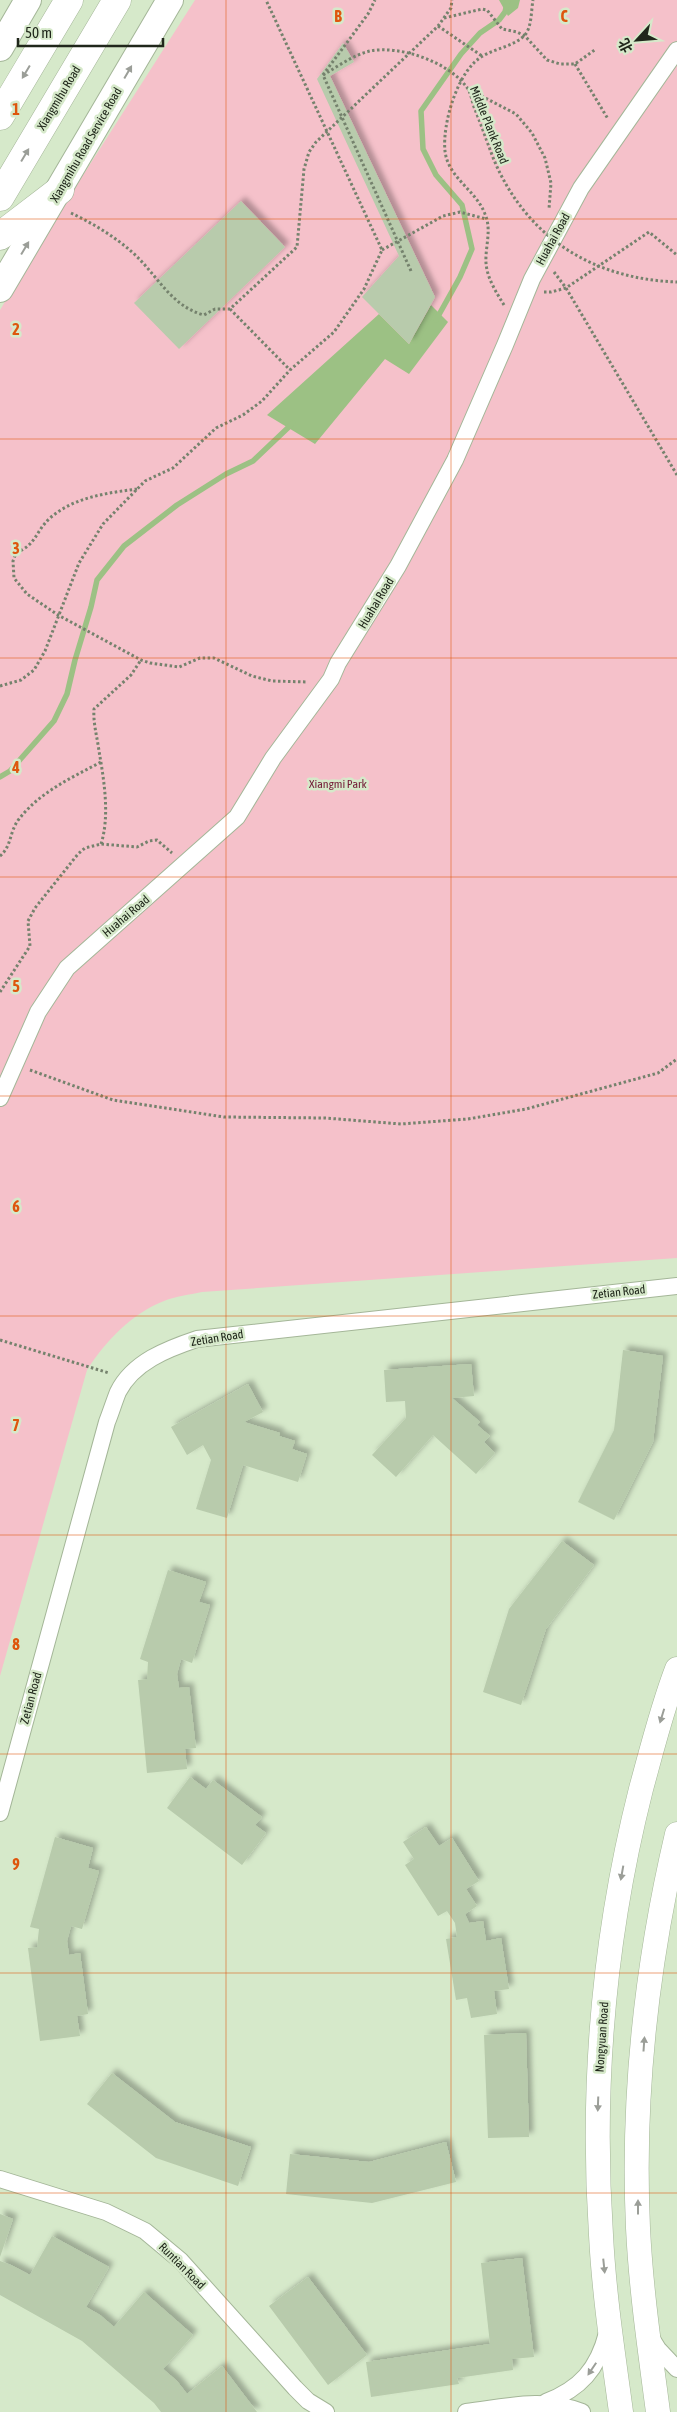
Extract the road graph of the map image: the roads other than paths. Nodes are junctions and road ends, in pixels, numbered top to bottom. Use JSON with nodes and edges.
{"nodes":[{"id":1,"x":28,"y":0,"type":"edge"},
{"id":2,"x":69,"y":0,"type":"edge"},
{"id":3,"x":117,"y":0,"type":"edge"},
{"id":4,"x":170,"y":0,"type":"edge"},
{"id":5,"x":0,"y":48,"type":"edge"},
{"id":6,"x":677,"y":50,"type":"edge"},
{"id":7,"x":0,"y":116,"type":"edge"},
{"id":8,"x":0,"y":197,"type":"edge"},
{"id":9,"x":56,"y":197,"type":"junction"},
{"id":10,"x":0,"y":236,"type":"edge"},
{"id":11,"x":0,"y":289,"type":"edge"},
{"id":12,"x":0,"y":1098,"type":"edge"},
{"id":13,"x":677,"y":1286,"type":"edge"},
{"id":14,"x":677,"y":1669,"type":"edge"},
{"id":15,"x":0,"y":1813,"type":"edge"},
{"id":16,"x":677,"y":1834,"type":"edge"},
{"id":17,"x":0,"y":2179,"type":"edge"},
{"id":18,"x":609,"y":2324,"type":"junction"},
{"id":19,"x":647,"y":2331,"type":"junction"},
{"id":20,"x":677,"y":2370,"type":"edge"},
{"id":21,"x":544,"y":2403,"type":"junction"},
{"id":22,"x":326,"y":2412,"type":"edge"},
{"id":23,"x":466,"y":2412,"type":"edge"},
{"id":24,"x":582,"y":2412,"type":"edge"},
{"id":25,"x":621,"y":2412,"type":"edge"},
{"id":26,"x":658,"y":2412,"type":"edge"}],
"edges":[{"from":1,"to":5,"type":"main road"},
{"from":2,"to":7,"type":"highway","one_way":true},
{"from":8,"to":3,"type":"highway","name":"Xiangmihu Road","one_way":true},
{"from":9,"to":4,"type":"main road","name":"Xiangmihu Road Service Road","one_way":true},
{"from":6,"to":12,"type":"street","name":"Huahai Road"},
{"from":9,"to":10,"type":"highway"},
{"from":11,"to":9,"type":"main road","name":"Xiangmihu Road Service Road","one_way":true},
{"from":13,"to":15,"type":"street","name":"Zetian Road"},
{"from":14,"to":18,"type":"main road","name":"Nongyuan Road","one_way":true},
{"from":19,"to":16,"type":"main road","one_way":true},
{"from":17,"to":22,"type":"street","name":"Runtian Road"},
{"from":18,"to":21,"type":"street","one_way":true},
{"from":18,"to":25,"type":"main road","name":"Nongyuan Road"},
{"from":19,"to":20,"type":"street"},
{"from":19,"to":26,"type":"main road"},
{"from":21,"to":23,"type":"street"},
{"from":21,"to":24,"type":"street"}]}
